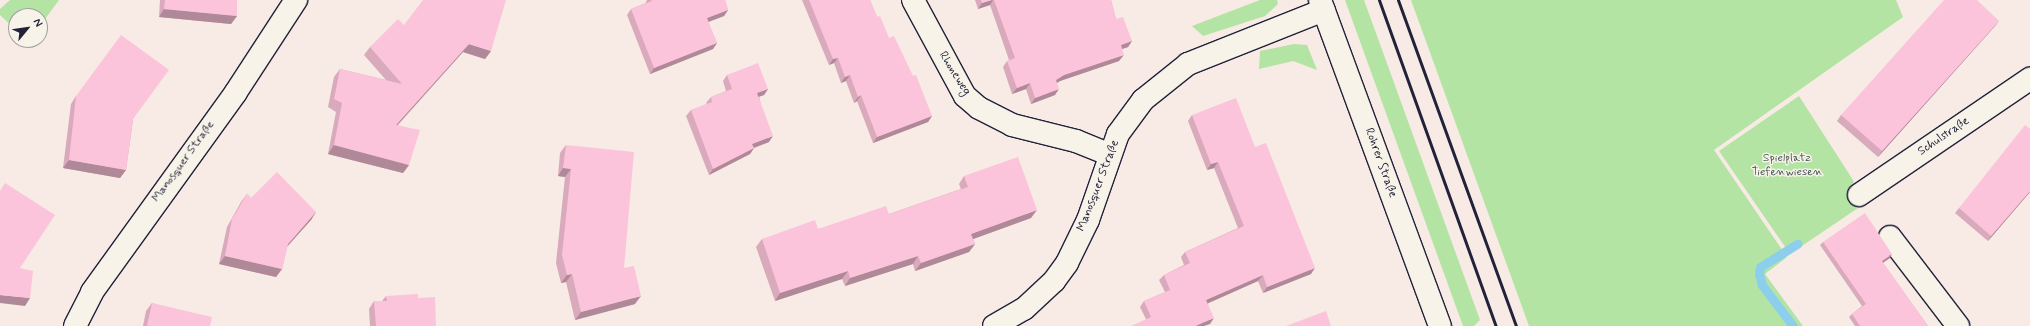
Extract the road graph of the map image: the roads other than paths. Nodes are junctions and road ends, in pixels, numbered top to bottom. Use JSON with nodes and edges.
{"nodes":[{"id":1,"x":296,"y":0,"type":"edge"},
{"id":2,"x":913,"y":0,"type":"edge"},
{"id":3,"x":1322,"y":5,"type":"edge"},
{"id":4,"x":2030,"y":79,"type":"edge"},
{"id":5,"x":1109,"y":154,"type":"junction"},
{"id":6,"x":1859,"y":195,"type":"dead end"},
{"id":7,"x":1890,"y":237,"type":"dead end"},
{"id":8,"x":75,"y":326,"type":"edge"},
{"id":9,"x":994,"y":326,"type":"edge"},
{"id":10,"x":1440,"y":326,"type":"edge"},
{"id":11,"x":1958,"y":326,"type":"edge"}],
"edges":[{"from":1,"to":8,"type":"street","name":"Manosquer Straße"},
{"from":2,"to":5,"type":"street","name":"Rhoneweg"},
{"from":3,"to":5,"type":"street","name":"Manosquer Straße"},
{"from":3,"to":10,"type":"street","name":"Rohrer Straße"},
{"from":4,"to":6,"type":"street","name":"Schulstraße"},
{"from":5,"to":9,"type":"street","name":"Manosquer Straße"},
{"from":7,"to":11,"type":"street"}]}
